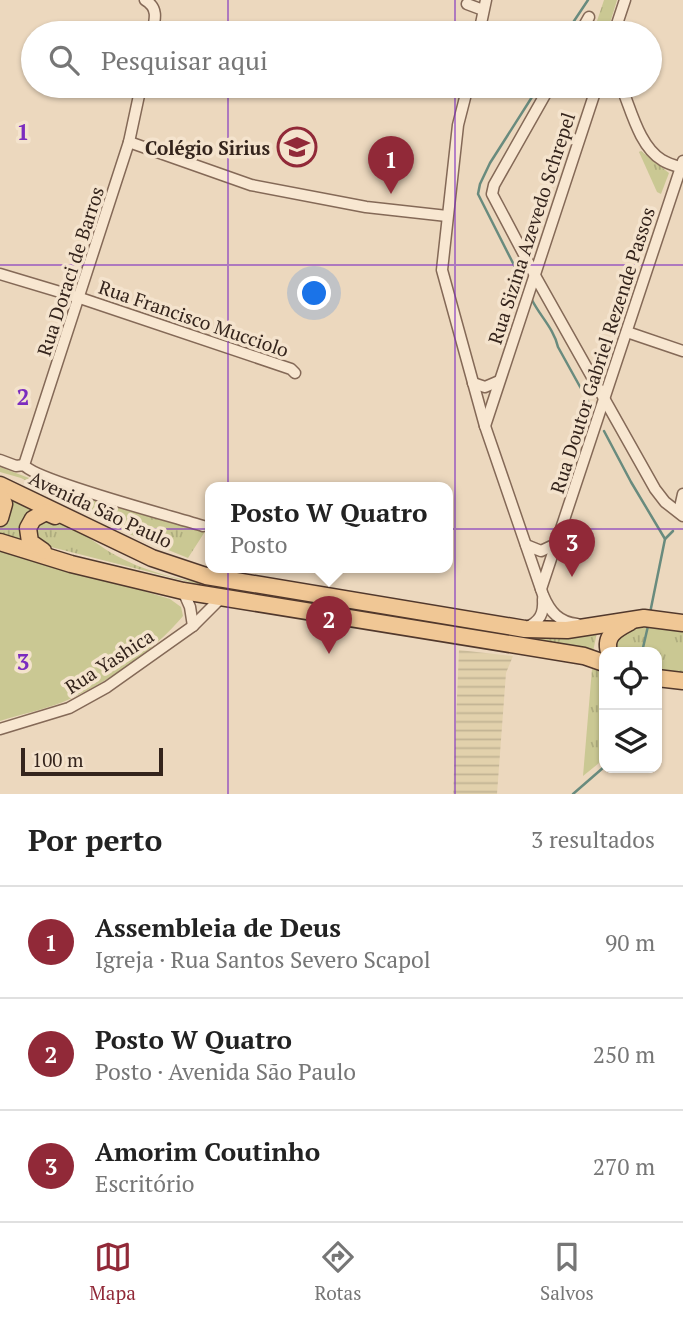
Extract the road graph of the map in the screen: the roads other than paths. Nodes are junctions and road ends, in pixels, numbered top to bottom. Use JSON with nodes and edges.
{"nodes":[{"id":1,"x":625,"y":0,"type":"edge"},
{"id":2,"x":148,"y":2,"type":"edge"},
{"id":3,"x":467,"y":4,"type":"dead end"},
{"id":4,"x":484,"y":5,"type":"edge"},
{"id":5,"x":589,"y":17,"type":"dead end"},
{"id":6,"x":154,"y":21,"type":"edge"},
{"id":7,"x":587,"y":21,"type":"edge"},
{"id":8,"x":618,"y":21,"type":"edge"},
{"id":9,"x":138,"y":98,"type":"edge"},
{"id":10,"x":465,"y":98,"type":"edge"},
{"id":11,"x":544,"y":98,"type":"edge"},
{"id":12,"x":593,"y":98,"type":"edge"},
{"id":13,"x":626,"y":98,"type":"edge"},
{"id":14,"x":129,"y":142,"type":"junction"},
{"id":15,"x":682,"y":165,"type":"edge"},
{"id":16,"x":447,"y":216,"type":"junction"},
{"id":17,"x":0,"y":274,"type":"edge"},
{"id":18,"x":534,"y":275,"type":"junction"},
{"id":19,"x":80,"y":298,"type":"junction"},
{"id":20,"x":627,"y":332,"type":"junction"},
{"id":21,"x":683,"y":351,"type":"edge"},
{"id":22,"x":295,"y":373,"type":"dead end"},
{"id":23,"x":499,"y":381,"type":"junction"},
{"id":24,"x":473,"y":383,"type":"junction"},
{"id":25,"x":604,"y":401,"type":"junction"},
{"id":26,"x":485,"y":426,"type":"junction"},
{"id":27,"x":0,"y":460,"type":"edge"},
{"id":28,"x":24,"y":465,"type":"junction"},
{"id":29,"x":0,"y":485,"type":"edge"},
{"id":30,"x":683,"y":494,"type":"edge"},
{"id":31,"x":0,"y":495,"type":"edge"},
{"id":32,"x":681,"y":514,"type":"edge"},
{"id":33,"x":0,"y":518,"type":"edge"},
{"id":34,"x":204,"y":526,"type":"dead end"},
{"id":35,"x":0,"y":542,"type":"edge"},
{"id":36,"x":556,"y":544,"type":"junction"},
{"id":37,"x":526,"y":545,"type":"junction"},
{"id":38,"x":152,"y":558,"type":"junction"},
{"id":39,"x":71,"y":564,"type":"junction"},
{"id":40,"x":183,"y":590,"type":"junction"},
{"id":41,"x":542,"y":592,"type":"junction"},
{"id":42,"x":224,"y":596,"type":"junction"},
{"id":43,"x":640,"y":619,"type":"junction"},
{"id":44,"x":676,"y":621,"type":"edge"},
{"id":45,"x":596,"y":625,"type":"junction"},
{"id":46,"x":193,"y":626,"type":"junction"},
{"id":47,"x":525,"y":629,"type":"junction"},
{"id":48,"x":608,"y":647,"type":"edge"},
{"id":49,"x":599,"y":661,"type":"edge"},
{"id":50,"x":662,"y":679,"type":"edge"},
{"id":51,"x":683,"y":681,"type":"edge"},
{"id":52,"x":0,"y":729,"type":"edge"}],
"edges":[{"from":1,"to":8,"type":"street"},
{"from":2,"to":6,"type":"street"},
{"from":3,"to":4,"type":"street"},
{"from":5,"to":7,"type":"street"},
{"from":9,"to":14,"type":"street","name":"Rua Doraci de Barros"},
{"from":10,"to":16,"type":"street"},
{"from":11,"to":18,"type":"street"},
{"from":12,"to":18,"type":"street","name":"Rua Sizina Azevedo Schrepel"},
{"from":13,"to":15,"type":"street"},
{"from":14,"to":16,"type":"street"},
{"from":14,"to":19,"type":"street","name":"Rua Doraci de Barros"},
{"from":15,"to":20,"type":"street","name":"Rua Doutor Gabriel Rezende Passos"},
{"from":16,"to":24,"type":"street"},
{"from":17,"to":19,"type":"street","name":"Rua Francisco Mucciolo"},
{"from":18,"to":23,"type":"street","name":"Rua Sizina Azevedo Schrepel"},
{"from":18,"to":25,"type":"street"},
{"from":19,"to":22,"type":"street","name":"Rua Francisco Mucciolo"},
{"from":19,"to":28,"type":"street","name":"Rua Doraci de Barros"},
{"from":20,"to":21,"type":"street"},
{"from":20,"to":25,"type":"street","name":"Rua Doutor Gabriel Rezende Passos"},
{"from":23,"to":24,"type":"street"},
{"from":23,"to":26,"type":"street","name":"Rua Sizina Azevedo Schrepel"},
{"from":24,"to":26,"type":"street"},
{"from":25,"to":32,"type":"street"},
{"from":25,"to":36,"type":"street","name":"Rua Doutor Gabriel Rezende Passos"},
{"from":26,"to":37,"type":"street"},
{"from":27,"to":28,"type":"street"},
{"from":28,"to":34,"type":"street"},
{"from":29,"to":38,"type":"main road","name":"Avenida São Paulo"},
{"from":30,"to":32,"type":"street"},
{"from":31,"to":33,"type":"main road"},
{"from":35,"to":39,"type":"main road"},
{"from":36,"to":37,"type":"street"},
{"from":36,"to":41,"type":"street","name":"Rua Doutor Gabriel Rezende Passos"},
{"from":37,"to":41,"type":"street"},
{"from":38,"to":39,"type":"main road"},
{"from":38,"to":47,"type":"main road","name":"Avenida São Paulo"},
{"from":39,"to":40,"type":"main road"},
{"from":40,"to":42,"type":"main road"},
{"from":40,"to":46,"type":"street"},
{"from":41,"to":45,"type":"street"},
{"from":41,"to":47,"type":"street","name":"Rua Doutor Gabriel Rezende Passos"},
{"from":42,"to":46,"type":"street","name":"Rua Yashica"},
{"from":42,"to":49,"type":"main road"},
{"from":43,"to":44,"type":"main road","name":"Avenida São Paulo"},
{"from":43,"to":45,"type":"main road","name":"Avenida São Paulo"},
{"from":43,"to":48,"type":"main road"},
{"from":45,"to":47,"type":"main road","name":"Avenida São Paulo"},
{"from":46,"to":52,"type":"street","name":"Rua Yashica"},
{"from":50,"to":51,"type":"main road"}]}
